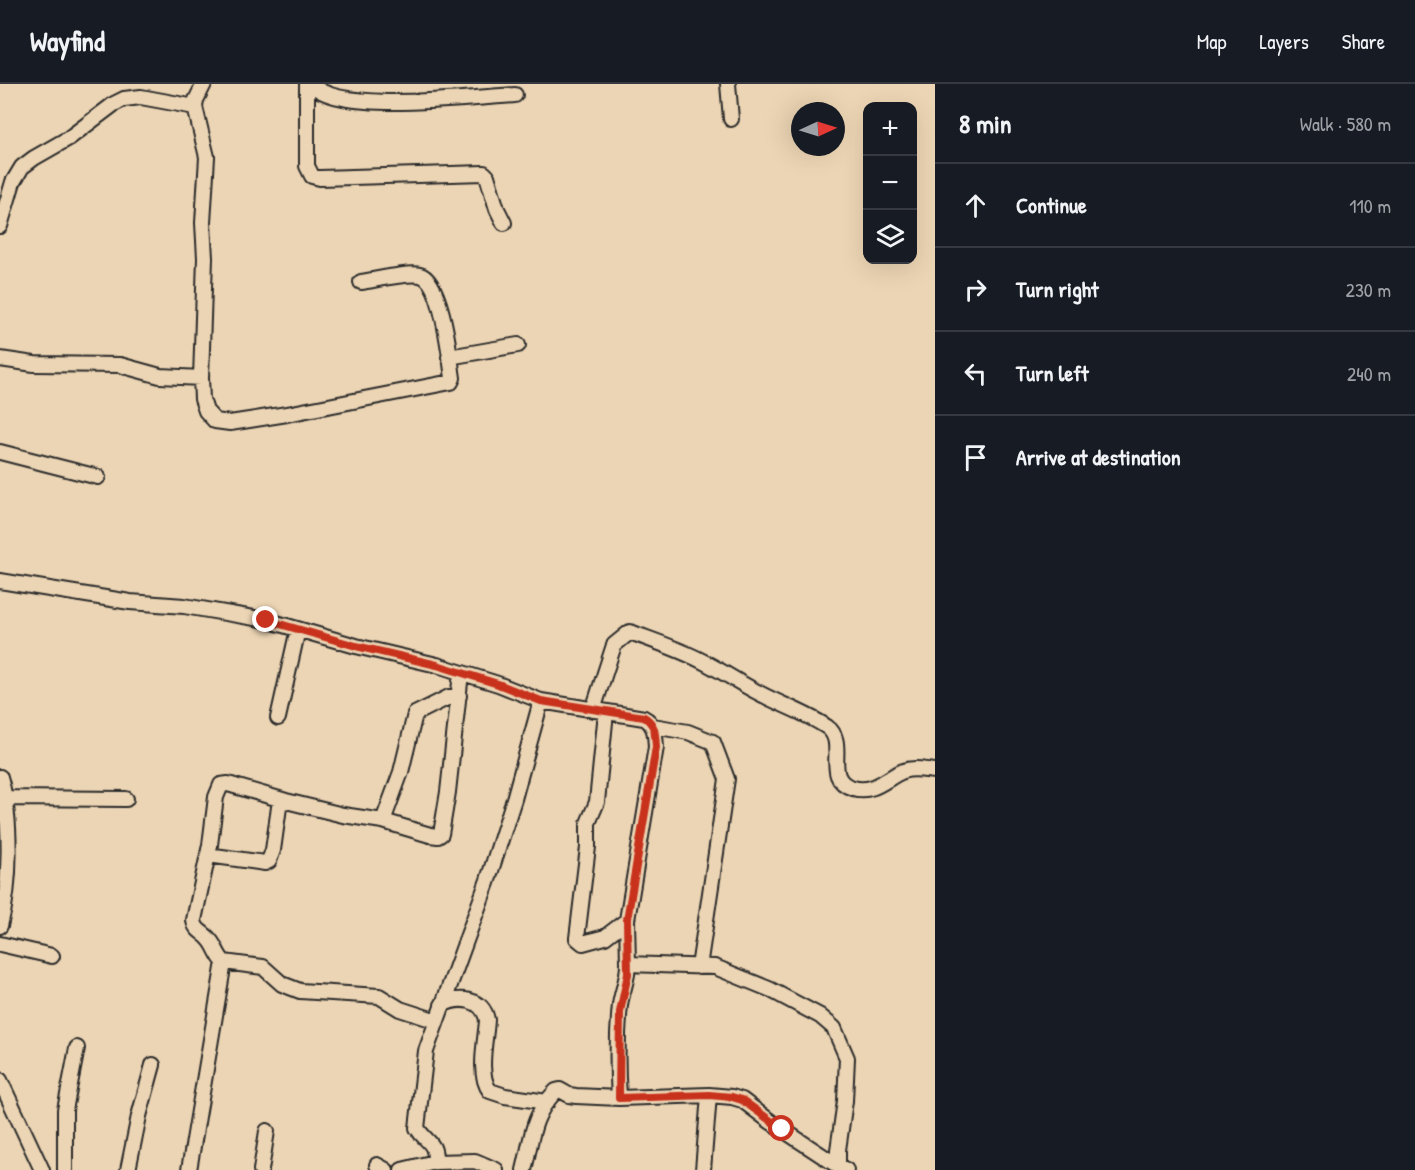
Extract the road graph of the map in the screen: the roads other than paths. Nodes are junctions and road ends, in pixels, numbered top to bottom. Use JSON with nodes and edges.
{"nodes":[{"id":1,"x":204,"y":84,"type":"edge"},
{"id":2,"x":307,"y":84,"type":"edge"},
{"id":3,"x":312,"y":84,"type":"edge"},
{"id":4,"x":728,"y":84,"type":"edge"},
{"id":5,"x":516,"y":95,"type":"dead end"},
{"id":6,"x":195,"y":107,"type":"junction"},
{"id":7,"x":731,"y":119,"type":"dead end"},
{"id":8,"x":504,"y":223,"type":"dead end"},
{"id":9,"x":0,"y":226,"type":"edge"},
{"id":10,"x":361,"y":282,"type":"dead end"},
{"id":11,"x":518,"y":345,"type":"dead end"},
{"id":12,"x":449,"y":357,"type":"junction"},
{"id":13,"x":0,"y":359,"type":"edge"},
{"id":14,"x":201,"y":378,"type":"junction"},
{"id":15,"x":0,"y":453,"type":"edge"},
{"id":16,"x":98,"y":477,"type":"dead end"},
{"id":17,"x":0,"y":581,"type":"edge"},
{"id":18,"x":298,"y":630,"type":"junction"},
{"id":19,"x":461,"y":673,"type":"junction"},
{"id":20,"x":459,"y":696,"type":"junction"},
{"id":21,"x":541,"y":701,"type":"junction"},
{"id":22,"x":600,"y":711,"type":"junction"},
{"id":23,"x":278,"y":718,"type":"dead end"},
{"id":24,"x":653,"y":726,"type":"junction"},
{"id":25,"x":935,"y":771,"type":"edge"},
{"id":26,"x":0,"y":777,"type":"edge"},
{"id":27,"x":5,"y":798,"type":"junction"},
{"id":28,"x":126,"y":799,"type":"dead end"},
{"id":29,"x":280,"y":800,"type":"junction"},
{"id":30,"x":383,"y":821,"type":"junction"},
{"id":31,"x":4,"y":823,"type":"edge"},
{"id":32,"x":208,"y":855,"type":"junction"},
{"id":33,"x":627,"y":920,"type":"junction"},
{"id":34,"x":0,"y":926,"type":"edge"},
{"id":35,"x":0,"y":945,"type":"edge"},
{"id":36,"x":52,"y":956,"type":"dead end"},
{"id":37,"x":224,"y":962,"type":"junction"},
{"id":38,"x":628,"y":964,"type":"junction"},
{"id":39,"x":699,"y":967,"type":"junction"},
{"id":40,"x":442,"y":1005,"type":"junction"},
{"id":41,"x":437,"y":1021,"type":"junction"},
{"id":42,"x":77,"y":1048,"type":"dead end"},
{"id":43,"x":153,"y":1065,"type":"dead end"},
{"id":44,"x":0,"y":1080,"type":"edge"},
{"id":45,"x":709,"y":1095,"type":"junction"},
{"id":46,"x":619,"y":1098,"type":"junction"},
{"id":47,"x":547,"y":1102,"type":"junction"},
{"id":48,"x":267,"y":1131,"type":"dead end"},
{"id":49,"x":431,"y":1165,"type":"edge"},
{"id":50,"x":842,"y":1168,"type":"edge"},
{"id":51,"x":42,"y":1170,"type":"edge"},
{"id":52,"x":65,"y":1170,"type":"edge"},
{"id":53,"x":128,"y":1170,"type":"edge"},
{"id":54,"x":189,"y":1170,"type":"edge"},
{"id":55,"x":261,"y":1170,"type":"edge"},
{"id":56,"x":402,"y":1170,"type":"edge"},
{"id":57,"x":496,"y":1170,"type":"edge"},
{"id":58,"x":524,"y":1170,"type":"edge"},
{"id":59,"x":703,"y":1170,"type":"edge"}],
"edges":[{"from":1,"to":6,"type":"street"},
{"from":2,"to":8,"type":"street"},
{"from":3,"to":5,"type":"street"},
{"from":4,"to":7,"type":"street"},
{"from":6,"to":9,"type":"street"},
{"from":6,"to":14,"type":"street"},
{"from":10,"to":12,"type":"street"},
{"from":11,"to":12,"type":"street"},
{"from":12,"to":14,"type":"street"},
{"from":13,"to":14,"type":"street"},
{"from":15,"to":16,"type":"street"},
{"from":17,"to":18,"type":"street"},
{"from":18,"to":19,"type":"street"},
{"from":18,"to":23,"type":"street"},
{"from":19,"to":20,"type":"street"},
{"from":19,"to":21,"type":"street"},
{"from":20,"to":30,"type":"street"},
{"from":20,"to":30,"type":"street"},
{"from":21,"to":22,"type":"street"},
{"from":21,"to":40,"type":"street"},
{"from":22,"to":24,"type":"street"},
{"from":22,"to":25,"type":"street"},
{"from":22,"to":33,"type":"street"},
{"from":24,"to":33,"type":"street"},
{"from":24,"to":39,"type":"street"},
{"from":26,"to":27,"type":"street"},
{"from":27,"to":28,"type":"street"},
{"from":27,"to":31,"type":"street"},
{"from":29,"to":30,"type":"street"},
{"from":29,"to":32,"type":"street"},
{"from":29,"to":32,"type":"street"},
{"from":31,"to":34,"type":"street"},
{"from":32,"to":37,"type":"street"},
{"from":33,"to":38,"type":"street"},
{"from":35,"to":36,"type":"street"},
{"from":37,"to":41,"type":"street"},
{"from":37,"to":54,"type":"street"},
{"from":38,"to":39,"type":"street"},
{"from":38,"to":46,"type":"street"},
{"from":39,"to":50,"type":"street"},
{"from":40,"to":41,"type":"street"},
{"from":40,"to":47,"type":"street"},
{"from":41,"to":49,"type":"street"},
{"from":42,"to":52,"type":"street"},
{"from":43,"to":53,"type":"street"},
{"from":44,"to":51,"type":"street"},
{"from":45,"to":46,"type":"street"},
{"from":45,"to":50,"type":"street"},
{"from":45,"to":59,"type":"street"},
{"from":46,"to":47,"type":"street"},
{"from":47,"to":58,"type":"street"},
{"from":48,"to":55,"type":"street"},
{"from":49,"to":56,"type":"street"},
{"from":49,"to":57,"type":"street"}]}
